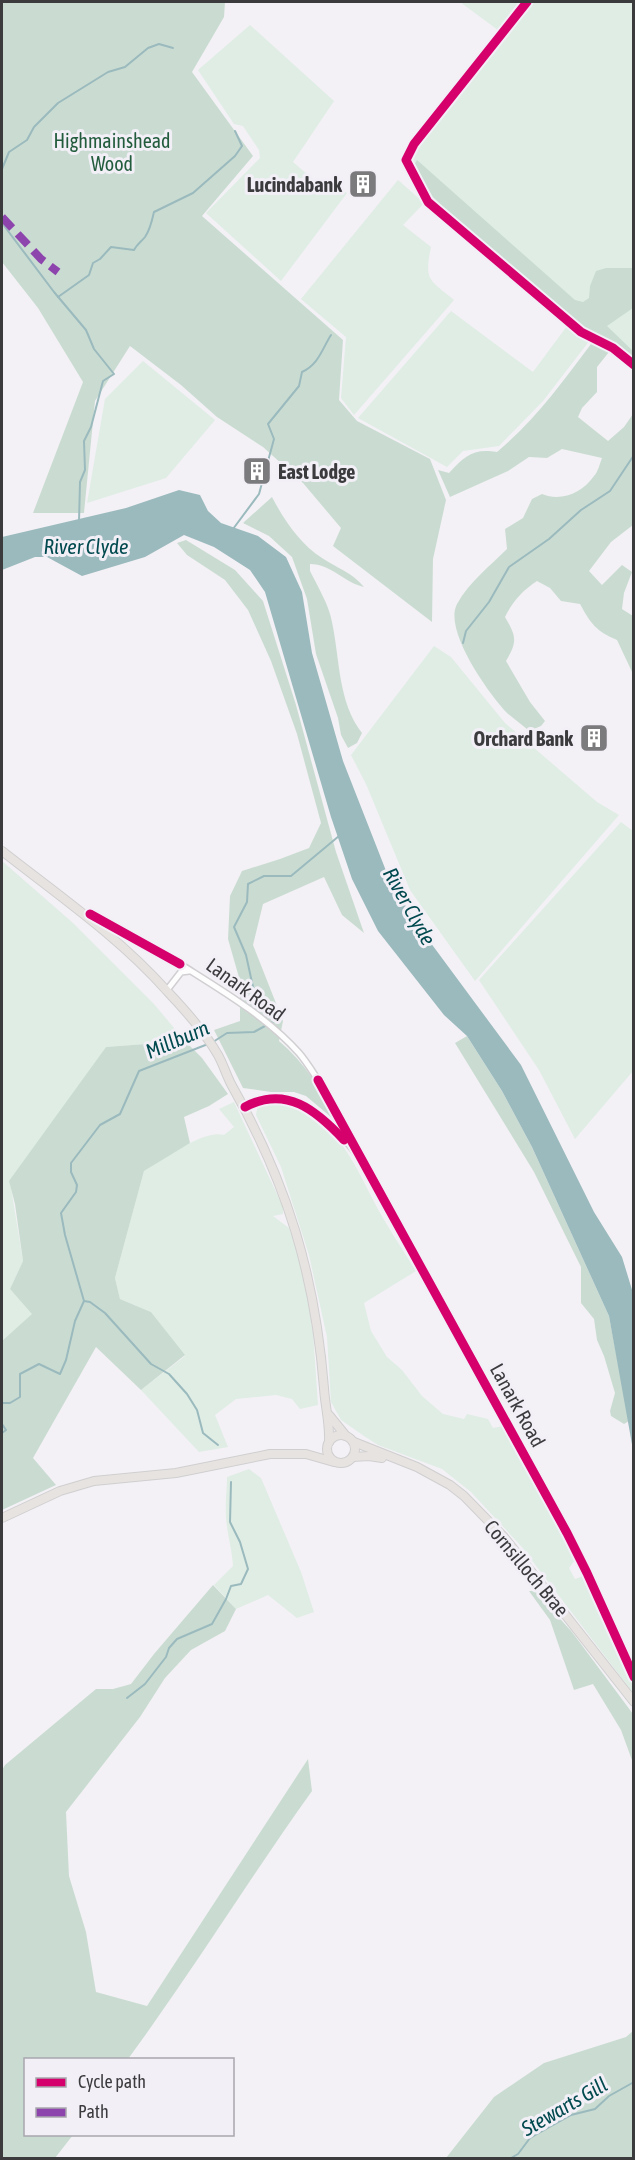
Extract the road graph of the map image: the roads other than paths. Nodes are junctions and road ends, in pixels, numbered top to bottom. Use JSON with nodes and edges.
{"nodes":[{"id":1,"x":527,"y":2,"type":"edge"},
{"id":2,"x":633,"y":365,"type":"edge"},
{"id":3,"x":2,"y":851,"type":"edge"},
{"id":4,"x":180,"y":964,"type":"dead end"},
{"id":5,"x":189,"y":970,"type":"junction"},
{"id":6,"x":167,"y":990,"type":"junction"},
{"id":7,"x":318,"y":1080,"type":"dead end"},
{"id":8,"x":244,"y":1107,"type":"junction"},
{"id":9,"x":328,"y":1415,"type":"junction"},
{"id":10,"x":350,"y":1439,"type":"junction"},
{"id":11,"x":329,"y":1443,"type":"junction"},
{"id":12,"x":306,"y":1454,"type":"junction"},
{"id":13,"x":353,"y":1457,"type":"junction"},
{"id":14,"x":398,"y":1461,"type":"junction"},
{"id":15,"x":334,"y":1462,"type":"junction"},
{"id":16,"x":2,"y":1518,"type":"edge"},
{"id":17,"x":633,"y":1677,"type":"edge"},
{"id":18,"x":633,"y":1702,"type":"edge"}],
"edges":[{"from":1,"to":2,"type":"street"},
{"from":3,"to":6,"type":"main road"},
{"from":4,"to":5,"type":"street","name":"Lanark Road"},
{"from":5,"to":6,"type":"street","name":"Lanark Road"},
{"from":5,"to":7,"type":"street","name":"Lanark Road"},
{"from":6,"to":8,"type":"main road"},
{"from":8,"to":9,"type":"main road"},
{"from":8,"to":17,"type":"street","name":"Lanark Road"},
{"from":9,"to":10,"type":"main road"},
{"from":9,"to":11,"type":"main road"},
{"from":10,"to":11,"type":"main road"},
{"from":10,"to":13,"type":"main road"},
{"from":10,"to":14,"type":"main road","name":"Cornsilloch Brae"},
{"from":11,"to":12,"type":"main road"},
{"from":11,"to":15,"type":"main road"},
{"from":12,"to":15,"type":"main road"},
{"from":12,"to":16,"type":"main road"},
{"from":13,"to":14,"type":"main road","name":"Cornsilloch Brae"},
{"from":13,"to":15,"type":"main road"},
{"from":14,"to":18,"type":"main road","name":"Cornsilloch Brae"}]}
